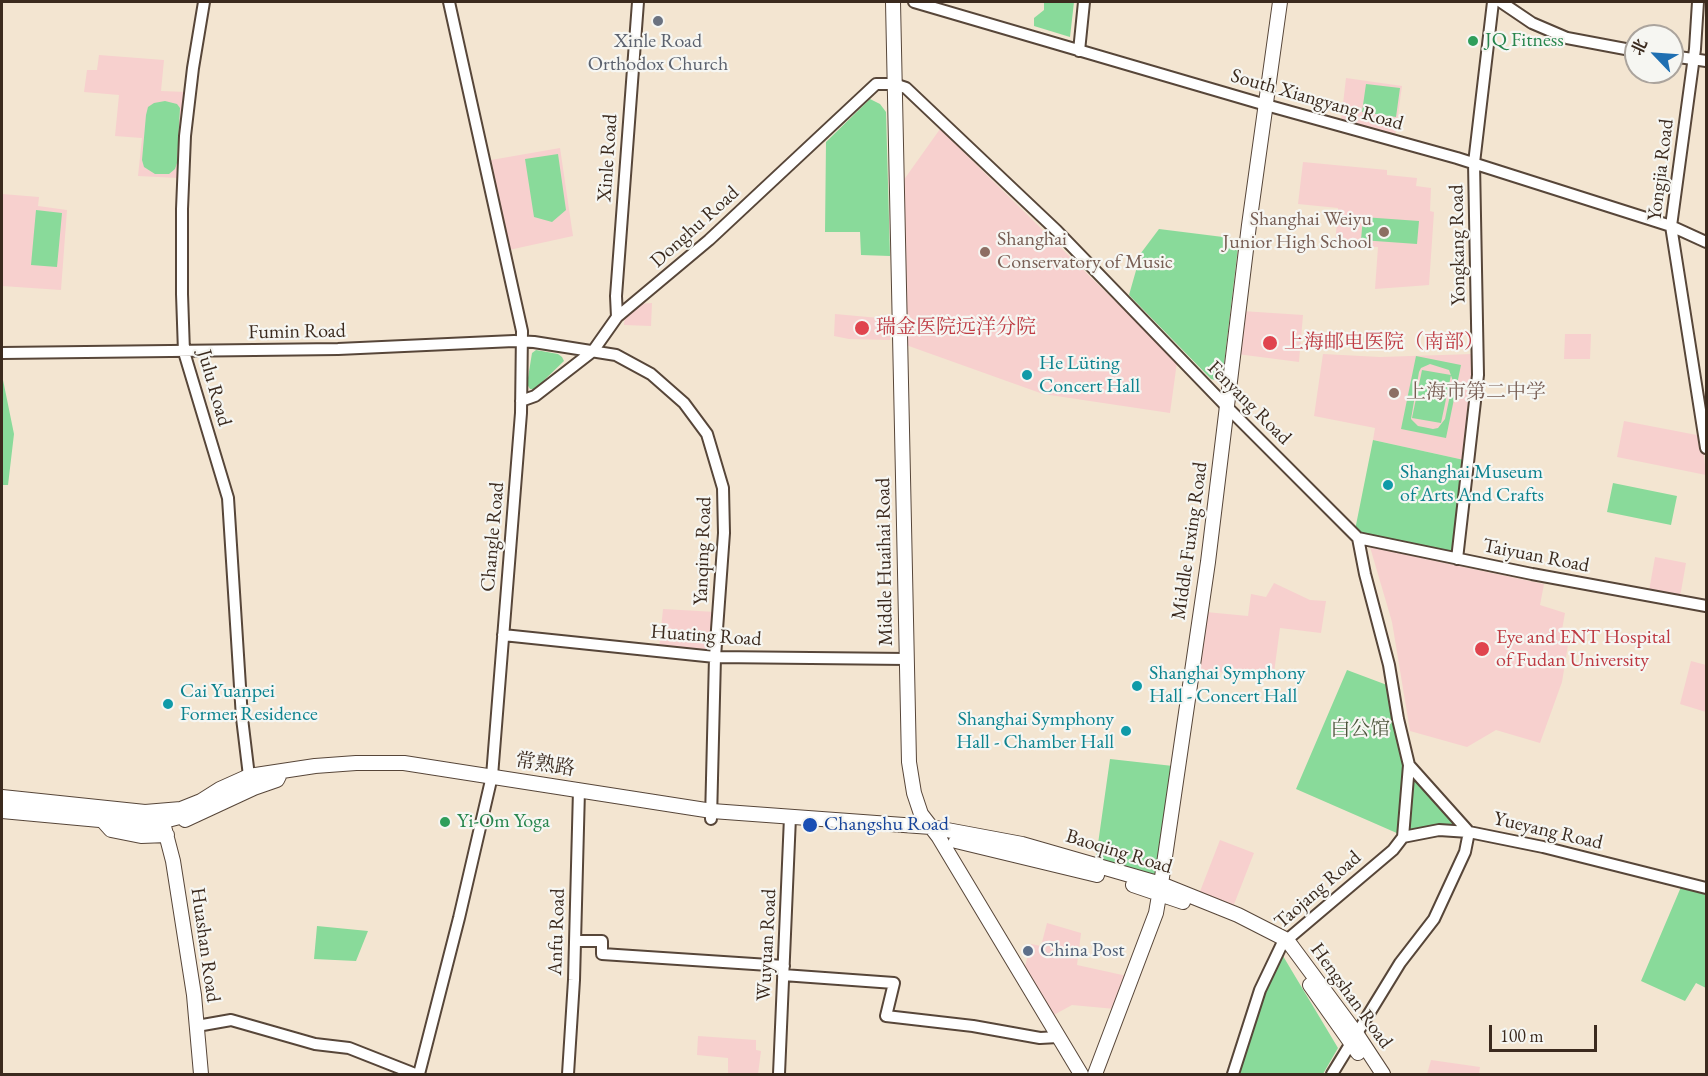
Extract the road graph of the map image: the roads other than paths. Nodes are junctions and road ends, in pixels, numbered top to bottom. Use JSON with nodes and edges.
{"nodes":[{"id":1,"x":204,"y":2,"type":"edge"},
{"id":2,"x":449,"y":2,"type":"edge"},
{"id":3,"x":638,"y":2,"type":"edge"},
{"id":4,"x":893,"y":2,"type":"edge"},
{"id":5,"x":914,"y":2,"type":"edge"},
{"id":6,"x":1084,"y":2,"type":"edge"},
{"id":7,"x":1280,"y":2,"type":"edge"},
{"id":8,"x":1493,"y":2,"type":"edge"},
{"id":9,"x":1502,"y":2,"type":"edge"},
{"id":10,"x":1698,"y":2,"type":"edge"},
{"id":11,"x":1624,"y":49,"type":"edge"},
{"id":12,"x":1079,"y":51,"type":"junction"},
{"id":13,"x":1684,"y":58,"type":"edge"},
{"id":14,"x":1693,"y":59,"type":"junction"},
{"id":15,"x":1707,"y":61,"type":"edge"},
{"id":16,"x":894,"y":84,"type":"junction"},
{"id":17,"x":1266,"y":105,"type":"junction"},
{"id":18,"x":1474,"y":163,"type":"junction"},
{"id":19,"x":1671,"y":226,"type":"junction"},
{"id":20,"x":1707,"y":242,"type":"edge"},
{"id":21,"x":617,"y":317,"type":"junction"},
{"id":22,"x":522,"y":342,"type":"junction"},
{"id":23,"x":593,"y":351,"type":"junction"},
{"id":24,"x":184,"y":352,"type":"junction"},
{"id":25,"x":2,"y":353,"type":"edge"},
{"id":26,"x":521,"y":401,"type":"junction"},
{"id":27,"x":1228,"y":408,"type":"junction"},
{"id":28,"x":1707,"y":448,"type":"edge"},
{"id":29,"x":1358,"y":538,"type":"junction"},
{"id":30,"x":1457,"y":559,"type":"junction"},
{"id":31,"x":1707,"y":606,"type":"edge"},
{"id":32,"x":503,"y":635,"type":"junction"},
{"id":33,"x":715,"y":657,"type":"junction"},
{"id":34,"x":907,"y":659,"type":"junction"},
{"id":35,"x":1409,"y":765,"type":"junction"},
{"id":36,"x":279,"y":776,"type":"junction"},
{"id":37,"x":912,"y":778,"type":"junction"},
{"id":38,"x":251,"y":779,"type":"junction"},
{"id":39,"x":491,"y":779,"type":"junction"},
{"id":40,"x":579,"y":793,"type":"junction"},
{"id":41,"x":2,"y":797,"type":"edge"},
{"id":42,"x":2,"y":811,"type":"edge"},
{"id":43,"x":711,"y":815,"type":"junction"},
{"id":44,"x":790,"y":820,"type":"junction"},
{"id":45,"x":163,"y":822,"type":"junction"},
{"id":46,"x":910,"y":825,"type":"junction"},
{"id":47,"x":934,"y":832,"type":"junction"},
{"id":48,"x":1469,"y":832,"type":"junction"},
{"id":49,"x":1403,"y":837,"type":"junction"},
{"id":50,"x":1707,"y":888,"type":"edge"},
{"id":51,"x":1160,"y":889,"type":"junction"},
{"id":52,"x":575,"y":941,"type":"junction"},
{"id":53,"x":1284,"y":942,"type":"junction"},
{"id":54,"x":784,"y":970,"type":"junction"},
{"id":55,"x":197,"y":1026,"type":"junction"},
{"id":56,"x":1058,"y":1037,"type":"junction"},
{"id":57,"x":1353,"y":1038,"type":"junction"},
{"id":58,"x":201,"y":1074,"type":"edge"},
{"id":59,"x":417,"y":1074,"type":"edge"},
{"id":60,"x":568,"y":1074,"type":"edge"},
{"id":61,"x":779,"y":1074,"type":"edge"},
{"id":62,"x":1081,"y":1074,"type":"edge"},
{"id":63,"x":1095,"y":1074,"type":"edge"},
{"id":64,"x":1233,"y":1074,"type":"edge"},
{"id":65,"x":1332,"y":1074,"type":"edge"},
{"id":66,"x":1372,"y":1074,"type":"edge"},
{"id":67,"x":1383,"y":1074,"type":"edge"}],
"edges":[{"from":1,"to":24,"type":"street","name":"Julu Road"},
{"from":2,"to":22,"type":"street","name":"Changle Road"},
{"from":3,"to":21,"type":"street","name":"Xinle Road"},
{"from":4,"to":16,"type":"main road","name":"Middle Huaihai Road"},
{"from":5,"to":12,"type":"street","name":"South Xiangyang Road"},
{"from":6,"to":12,"type":"street"},
{"from":7,"to":17,"type":"main road","name":"Middle Fuxing Road"},
{"from":8,"to":18,"type":"street","name":"Yongkang Road"},
{"from":9,"to":11,"type":"street"},
{"from":10,"to":14,"type":"street","name":"Yongjia Road"},
{"from":12,"to":17,"type":"street","name":"South Xiangyang Road"},
{"from":13,"to":14,"type":"street"},
{"from":14,"to":15,"type":"street"},
{"from":14,"to":19,"type":"street","name":"Yongjia Road"},
{"from":16,"to":21,"type":"street","name":"Donghu Road"},
{"from":16,"to":27,"type":"street","name":"Fenyang Road"},
{"from":16,"to":34,"type":"main road","name":"Middle Huaihai Road"},
{"from":17,"to":18,"type":"street","name":"South Xiangyang Road"},
{"from":17,"to":27,"type":"main road","name":"Middle Fuxing Road"},
{"from":18,"to":19,"type":"street","name":"South Xiangyang Road"},
{"from":18,"to":30,"type":"street","name":"Yongkang Road"},
{"from":19,"to":20,"type":"street","name":"South Xiangyang Road"},
{"from":19,"to":28,"type":"street","name":"Yongjia Road"},
{"from":21,"to":23,"type":"street","name":"Donghu Road"},
{"from":22,"to":23,"type":"street","name":"Fumin Road"},
{"from":22,"to":24,"type":"street","name":"Fumin Road"},
{"from":22,"to":26,"type":"street","name":"Changle Road"},
{"from":23,"to":26,"type":"street","name":"Donghu Road"},
{"from":23,"to":33,"type":"street","name":"Yanqing Road"},
{"from":24,"to":25,"type":"street","name":"Fumin Road"},
{"from":24,"to":38,"type":"street","name":"Julu Road"},
{"from":26,"to":32,"type":"street","name":"Changle Road"},
{"from":27,"to":29,"type":"street","name":"Fenyang Road"},
{"from":27,"to":51,"type":"main road","name":"Middle Fuxing Road"},
{"from":29,"to":30,"type":"street","name":"Taiyuan Road"},
{"from":29,"to":35,"type":"street"},
{"from":30,"to":31,"type":"street","name":"Taiyuan Road"},
{"from":32,"to":33,"type":"street","name":"Huating Road"},
{"from":32,"to":39,"type":"street","name":"Changle Road"},
{"from":33,"to":34,"type":"street","name":"Huating Road"},
{"from":33,"to":43,"type":"street","name":"Yanqing Road"},
{"from":34,"to":37,"type":"main road","name":"Middle Huaihai Road"},
{"from":35,"to":48,"type":"street","name":"Yueyang Road"},
{"from":35,"to":49,"type":"street"},
{"from":36,"to":38,"type":"main road"},
{"from":36,"to":39,"type":"main road"},
{"from":36,"to":45,"type":"main road"},
{"from":37,"to":46,"type":"main road"},
{"from":37,"to":47,"type":"main road","name":"Middle Huaihai Road"},
{"from":38,"to":39,"type":"main road","name":"常熟路"},
{"from":38,"to":45,"type":"main road"},
{"from":39,"to":40,"type":"main road"},
{"from":39,"to":59,"type":"street","name":"Changle Road"},
{"from":40,"to":43,"type":"main road"},
{"from":40,"to":52,"type":"street","name":"Anfu Road"},
{"from":41,"to":45,"type":"main road"},
{"from":42,"to":45,"type":"main road"},
{"from":43,"to":44,"type":"main road"},
{"from":44,"to":46,"type":"main road"},
{"from":44,"to":47,"type":"main road"},
{"from":44,"to":54,"type":"street","name":"Wuyuan Road"},
{"from":45,"to":55,"type":"main road","name":"Huashan Road"},
{"from":46,"to":47,"type":"main road"},
{"from":47,"to":51,"type":"main road","name":"Baoqing Road"},
{"from":47,"to":56,"type":"main road","name":"Middle Huaihai Road"},
{"from":48,"to":49,"type":"street"},
{"from":48,"to":50,"type":"street","name":"Yueyang Road"},
{"from":48,"to":57,"type":"street"},
{"from":49,"to":53,"type":"street","name":"Taojang Road"},
{"from":51,"to":53,"type":"main road","name":"Baoqing Road"},
{"from":51,"to":63,"type":"main road","name":"Middle Fuxing Road"},
{"from":52,"to":54,"type":"street"},
{"from":52,"to":60,"type":"street","name":"Anfu Road"},
{"from":53,"to":57,"type":"main road","name":"Hengshan Road"},
{"from":53,"to":64,"type":"street","name":"Taojang Road"},
{"from":54,"to":56,"type":"street"},
{"from":54,"to":61,"type":"street","name":"Wuyuan Road"},
{"from":55,"to":58,"type":"main road","name":"Huashan Road"},
{"from":55,"to":59,"type":"street"},
{"from":56,"to":62,"type":"main road","name":"Middle Huaihai Road"},
{"from":57,"to":65,"type":"street"},
{"from":57,"to":66,"type":"main road","name":"Hengshan Road"},
{"from":57,"to":67,"type":"main road","name":"Hengshan Road"}]}
